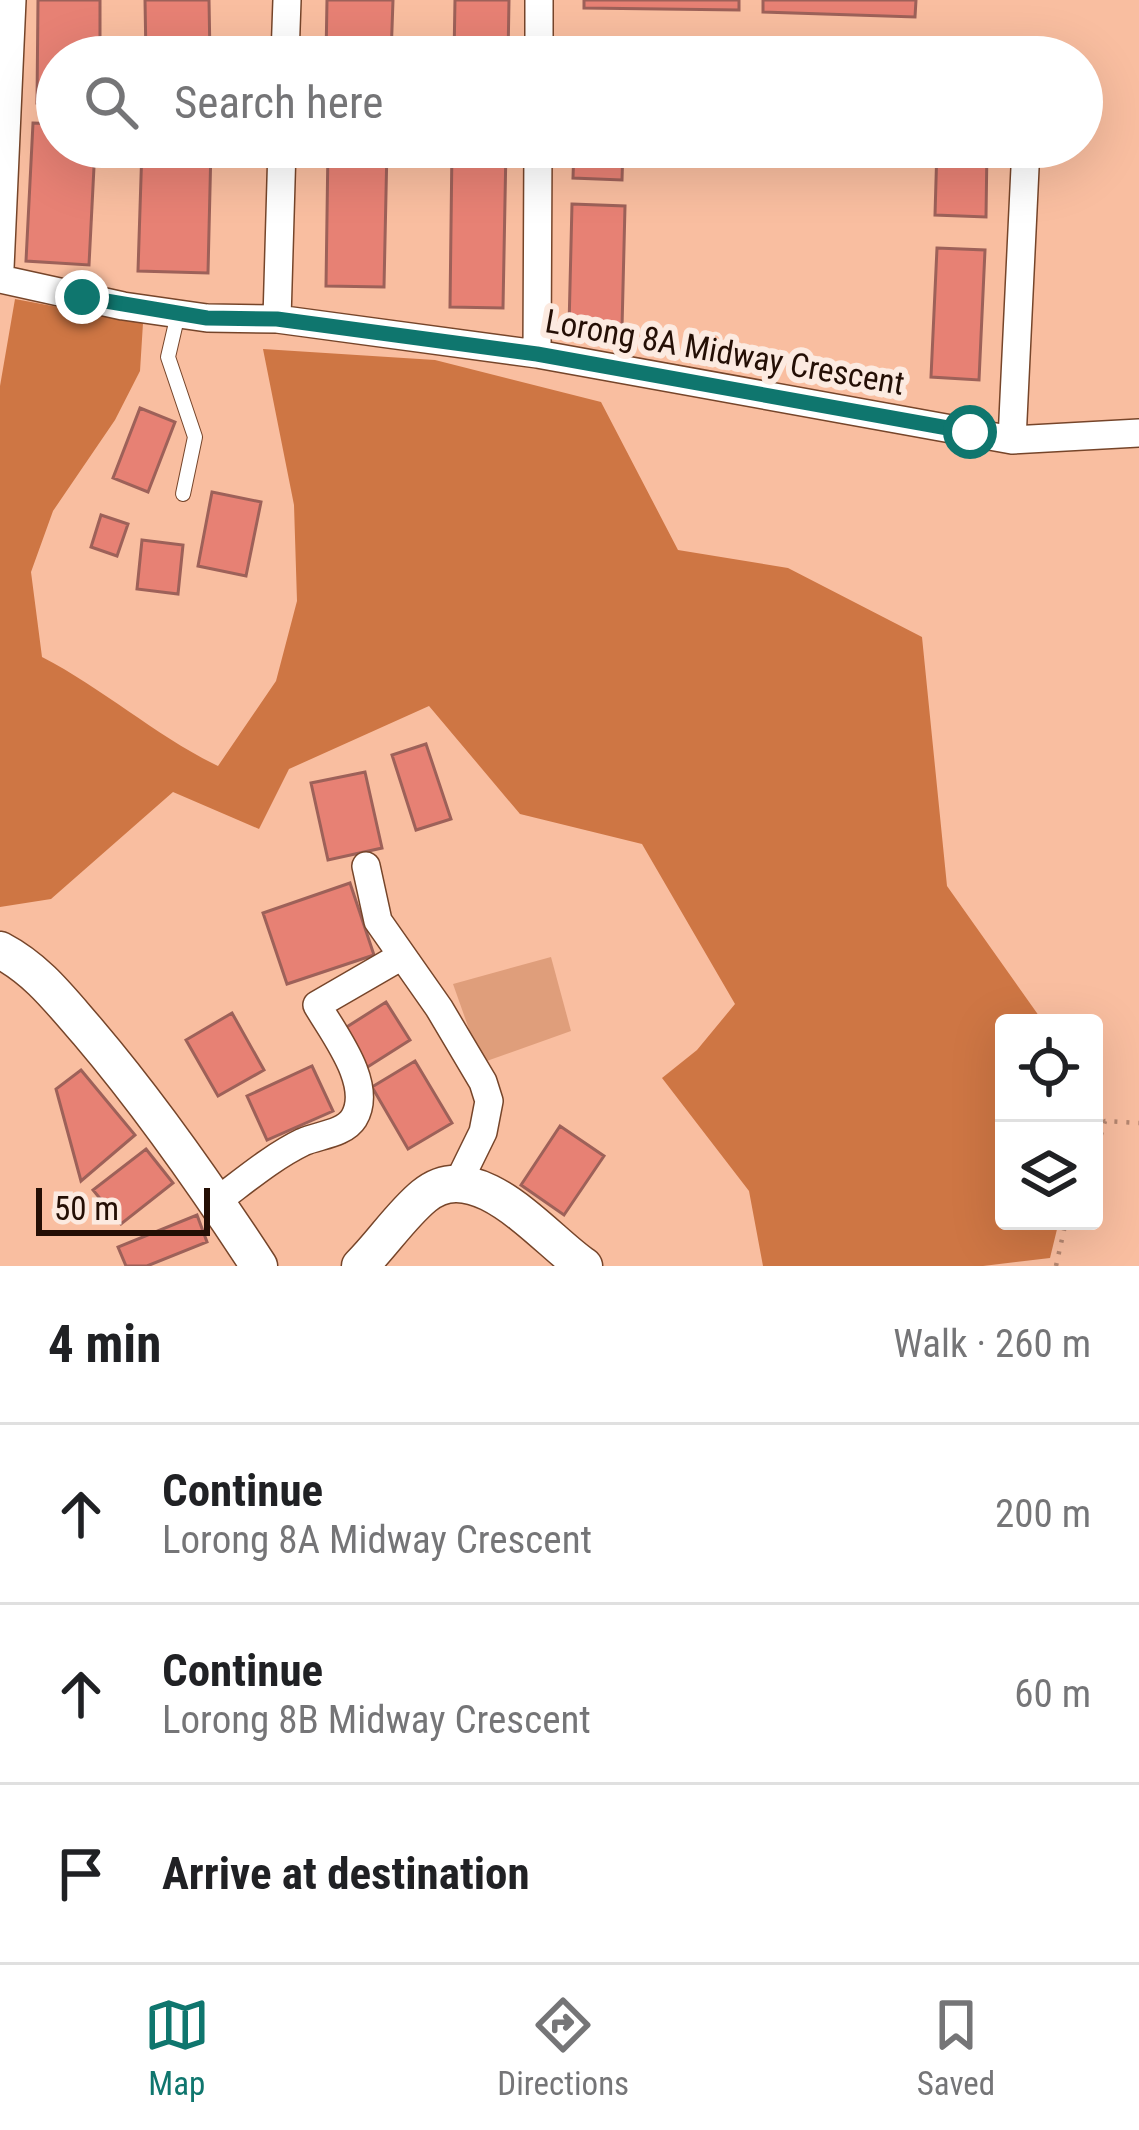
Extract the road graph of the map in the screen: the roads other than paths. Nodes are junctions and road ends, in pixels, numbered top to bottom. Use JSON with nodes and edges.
{"nodes":[{"id":1,"x":12,"y":0,"type":"edge"},
{"id":2,"x":287,"y":0,"type":"edge"},
{"id":3,"x":539,"y":0,"type":"edge"},
{"id":4,"x":286,"y":36,"type":"edge"},
{"id":5,"x":539,"y":36,"type":"edge"},
{"id":6,"x":281,"y":168,"type":"edge"},
{"id":7,"x":538,"y":168,"type":"edge"},
{"id":8,"x":1025,"y":168,"type":"edge"},
{"id":9,"x":0,"y":268,"type":"edge"},
{"id":10,"x":0,"y":279,"type":"edge"},
{"id":11,"x":178,"y":314,"type":"junction"},
{"id":12,"x":277,"y":319,"type":"junction"},
{"id":13,"x":537,"y":354,"type":"junction"},
{"id":14,"x":1139,"y":433,"type":"edge"},
{"id":15,"x":1012,"y":440,"type":"junction"},
{"id":16,"x":183,"y":494,"type":"dead end"},
{"id":17,"x":366,"y":866,"type":"dead end"},
{"id":18,"x":0,"y":950,"type":"edge"},
{"id":19,"x":400,"y":957,"type":"junction"},
{"id":20,"x":457,"y":1185,"type":"junction"},
{"id":21,"x":217,"y":1201,"type":"junction"},
{"id":22,"x":259,"y":1266,"type":"edge"},
{"id":23,"x":360,"y":1266,"type":"edge"},
{"id":24,"x":584,"y":1266,"type":"edge"}],
"edges":[{"from":1,"to":9,"type":"street"},
{"from":2,"to":4,"type":"street"},
{"from":3,"to":5,"type":"street"},
{"from":6,"to":12,"type":"street"},
{"from":7,"to":13,"type":"street"},
{"from":8,"to":15,"type":"street"},
{"from":10,"to":11,"type":"street","name":"Lorong 8A Midway Crescent"},
{"from":11,"to":12,"type":"street","name":"Lorong 8A Midway Crescent"},
{"from":11,"to":16,"type":"lane"},
{"from":12,"to":13,"type":"street","name":"Lorong 8A Midway Crescent"},
{"from":13,"to":15,"type":"street","name":"Lorong 8A Midway Crescent"},
{"from":14,"to":15,"type":"street","name":"Lorong 8A Midway Crescent"},
{"from":17,"to":19,"type":"street"},
{"from":18,"to":21,"type":"street"},
{"from":19,"to":20,"type":"street"},
{"from":19,"to":21,"type":"street"},
{"from":20,"to":23,"type":"street"},
{"from":20,"to":24,"type":"street"},
{"from":21,"to":22,"type":"street"}]}
